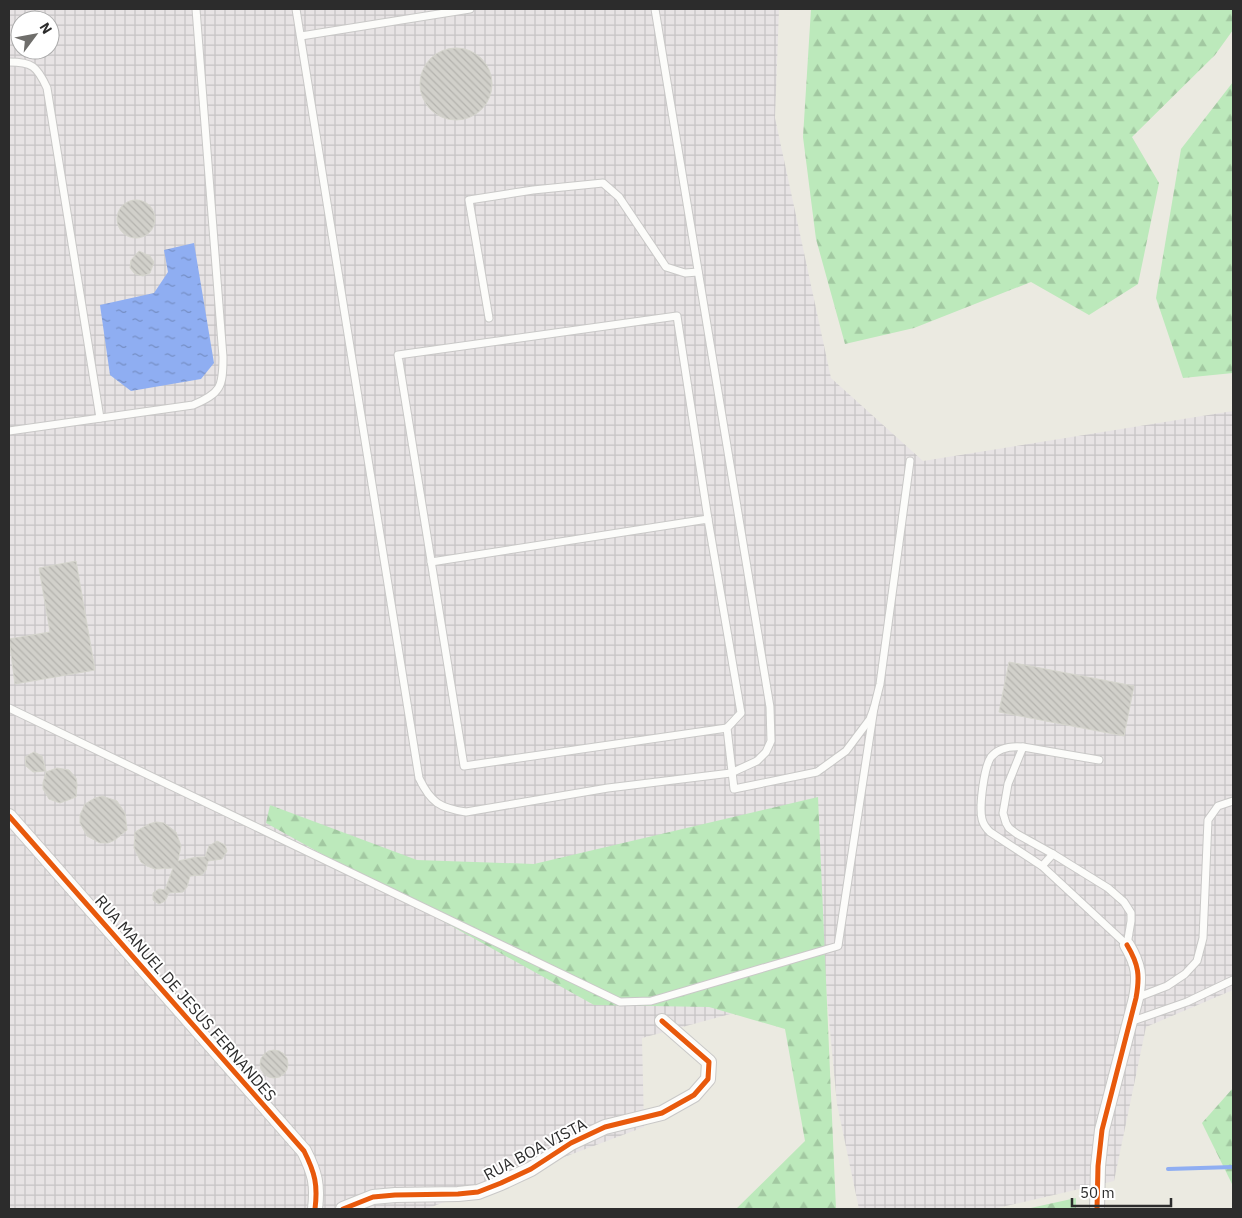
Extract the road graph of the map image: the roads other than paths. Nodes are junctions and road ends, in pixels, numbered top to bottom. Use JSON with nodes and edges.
{"nodes":[{"id":1,"x":196,"y":9,"type":"edge"},
{"id":2,"x":296,"y":9,"type":"edge"},
{"id":3,"x":470,"y":9,"type":"edge"},
{"id":4,"x":656,"y":9,"type":"edge"},
{"id":5,"x":301,"y":36,"type":"junction"},
{"id":6,"x":9,"y":62,"type":"edge"},
{"id":7,"x":698,"y":272,"type":"junction"},
{"id":8,"x":489,"y":318,"type":"dead end"},
{"id":9,"x":100,"y":418,"type":"junction"},
{"id":10,"x":9,"y":431,"type":"edge"},
{"id":11,"x":910,"y":461,"type":"dead end"},
{"id":12,"x":708,"y":520,"type":"junction"},
{"id":13,"x":431,"y":562,"type":"junction"},
{"id":14,"x":9,"y":708,"type":"edge"},
{"id":15,"x":874,"y":708,"type":"junction"},
{"id":16,"x":727,"y":728,"type":"junction"},
{"id":17,"x":1023,"y":747,"type":"junction"},
{"id":18,"x":1099,"y":760,"type":"dead end"},
{"id":19,"x":731,"y":773,"type":"junction"},
{"id":20,"x":1233,"y":801,"type":"edge"},
{"id":21,"x":9,"y":816,"type":"edge"},
{"id":22,"x":1053,"y":854,"type":"junction"},
{"id":23,"x":1042,"y":866,"type":"junction"},
{"id":24,"x":1127,"y":946,"type":"junction"},
{"id":25,"x":1233,"y":980,"type":"edge"},
{"id":26,"x":1136,"y":998,"type":"junction"},
{"id":27,"x":662,"y":1021,"type":"dead end"},
{"id":28,"x":1129,"y":1022,"type":"junction"},
{"id":29,"x":315,"y":1209,"type":"edge"},
{"id":30,"x":343,"y":1209,"type":"edge"},
{"id":31,"x":1097,"y":1209,"type":"edge"}],
"edges":[{"from":1,"to":9,"type":"lane"},
{"from":2,"to":5,"type":"lane"},
{"from":3,"to":5,"type":"lane"},
{"from":4,"to":7,"type":"lane"},
{"from":5,"to":19,"type":"lane"},
{"from":6,"to":9,"type":"lane"},
{"from":7,"to":8,"type":"lane"},
{"from":7,"to":19,"type":"lane"},
{"from":9,"to":10,"type":"lane"},
{"from":11,"to":15,"type":"lane"},
{"from":12,"to":13,"type":"lane"},
{"from":12,"to":13,"type":"lane"},
{"from":12,"to":16,"type":"lane"},
{"from":13,"to":16,"type":"lane"},
{"from":14,"to":15,"type":"lane"},
{"from":15,"to":19,"type":"lane"},
{"from":16,"to":19,"type":"lane"},
{"from":17,"to":18,"type":"lane"},
{"from":17,"to":22,"type":"lane"},
{"from":17,"to":23,"type":"lane"},
{"from":20,"to":26,"type":"lane"},
{"from":21,"to":29,"type":"street","name":"RUA MANUEL DE JESUS FERNANDES"},
{"from":22,"to":23,"type":"lane"},
{"from":22,"to":24,"type":"lane"},
{"from":23,"to":24,"type":"lane"},
{"from":24,"to":26,"type":"street"},
{"from":25,"to":28,"type":"lane"},
{"from":26,"to":28,"type":"street"},
{"from":27,"to":30,"type":"street","name":"RUA BOA VISTA"},
{"from":28,"to":31,"type":"street"}]}
